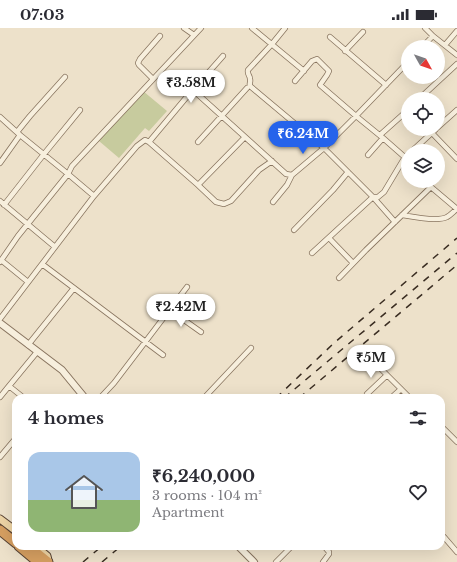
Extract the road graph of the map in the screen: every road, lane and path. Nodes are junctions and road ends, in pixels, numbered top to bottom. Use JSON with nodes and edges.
{"nodes":[{"id":1,"x":184,"y":28,"type":"edge"},
{"id":2,"x":201,"y":28,"type":"edge"},
{"id":3,"x":252,"y":28,"type":"edge"},
{"id":4,"x":285,"y":28,"type":"edge"},
{"id":5,"x":425,"y":28,"type":"edge"},
{"id":6,"x":457,"y":31,"type":"edge"},
{"id":7,"x":363,"y":32,"type":"dead end"},
{"id":8,"x":194,"y":35,"type":"junction"},
{"id":9,"x":160,"y":36,"type":"dead end"},
{"id":10,"x":433,"y":36,"type":"junction"},
{"id":11,"x":330,"y":37,"type":"dead end"},
{"id":12,"x":429,"y":40,"type":"edge"},
{"id":13,"x":438,"y":40,"type":"edge"},
{"id":14,"x":272,"y":44,"type":"junction"},
{"id":15,"x":445,"y":45,"type":"joint"},
{"id":16,"x":345,"y":51,"type":"junction"},
{"id":17,"x":457,"y":55,"type":"edge"},
{"id":18,"x":223,"y":56,"type":"dead end"},
{"id":19,"x":457,"y":64,"type":"edge"},
{"id":20,"x":401,"y":69,"type":"edge"},
{"id":21,"x":304,"y":71,"type":"junction"},
{"id":22,"x":65,"y":77,"type":"dead end"},
{"id":23,"x":153,"y":79,"type":"junction"},
{"id":24,"x":295,"y":81,"type":"dead end"},
{"id":25,"x":386,"y":85,"type":"junction"},
{"id":26,"x":247,"y":88,"type":"dead end"},
{"id":27,"x":193,"y":90,"type":"junction"},
{"id":28,"x":427,"y":92,"type":"edge"},
{"id":29,"x":80,"y":110,"type":"dead end"},
{"id":30,"x":457,"y":110,"type":"edge"},
{"id":31,"x":222,"y":116,"type":"junction"},
{"id":32,"x":356,"y":116,"type":"junction"},
{"id":33,"x":0,"y":117,"type":"edge"},
{"id":34,"x":401,"y":117,"type":"edge"},
{"id":35,"x":445,"y":121,"type":"edge"},
{"id":36,"x":19,"y":133,"type":"junction"},
{"id":37,"x":429,"y":136,"type":"edge"},
{"id":38,"x":440,"y":136,"type":"edge"},
{"id":39,"x":245,"y":137,"type":"junction"},
{"id":40,"x":382,"y":137,"type":"junction"},
{"id":41,"x":149,"y":142,"type":"junction"},
{"id":42,"x":198,"y":142,"type":"dead end"},
{"id":43,"x":420,"y":144,"type":"edge"},
{"id":44,"x":324,"y":148,"type":"junction"},
{"id":45,"x":401,"y":152,"type":"edge"},
{"id":46,"x":44,"y":154,"type":"junction"},
{"id":47,"x":368,"y":155,"type":"dead end"},
{"id":48,"x":457,"y":159,"type":"edge"},
{"id":49,"x":272,"y":161,"type":"junction"},
{"id":50,"x":0,"y":163,"type":"edge"},
{"id":51,"x":401,"y":166,"type":"edge"},
{"id":52,"x":348,"y":172,"type":"junction"},
{"id":53,"x":68,"y":174,"type":"junction"},
{"id":54,"x":292,"y":175,"type":"junction"},
{"id":55,"x":198,"y":185,"type":"junction"},
{"id":56,"x":430,"y":188,"type":"edge"},
{"id":57,"x":432,"y":188,"type":"edge"},
{"id":58,"x":94,"y":196,"type":"junction"},
{"id":59,"x":374,"y":197,"type":"junction"},
{"id":60,"x":273,"y":202,"type":"dead end"},
{"id":61,"x":2,"y":203,"type":"edge"},
{"id":62,"x":457,"y":209,"type":"edge"},
{"id":63,"x":402,"y":215,"type":"junction"},
{"id":64,"x":395,"y":222,"type":"junction"},
{"id":65,"x":28,"y":224,"type":"junction"},
{"id":66,"x":294,"y":230,"type":"dead end"},
{"id":67,"x":329,"y":238,"type":"junction"},
{"id":68,"x":55,"y":247,"type":"junction"},
{"id":69,"x":312,"y":253,"type":"dead end"},
{"id":70,"x":1,"y":261,"type":"edge"},
{"id":71,"x":353,"y":263,"type":"junction"},
{"id":72,"x":42,"y":264,"type":"junction"},
{"id":73,"x":339,"y":278,"type":"dead end"},
{"id":74,"x":28,"y":282,"type":"junction"},
{"id":75,"x":74,"y":288,"type":"junction"},
{"id":76,"x":187,"y":288,"type":"dead end"},
{"id":77,"x":170,"y":310,"type":"junction"},
{"id":78,"x":0,"y":319,"type":"edge"},
{"id":79,"x":0,"y":323,"type":"edge"},
{"id":80,"x":201,"y":332,"type":"dead end"},
{"id":81,"x":145,"y":342,"type":"junction"},
{"id":82,"x":28,"y":345,"type":"junction"},
{"id":83,"x":251,"y":348,"type":"dead end"},
{"id":84,"x":37,"y":352,"type":"junction"},
{"id":85,"x":163,"y":355,"type":"dead end"},
{"id":86,"x":377,"y":365,"type":"dead end"},
{"id":87,"x":387,"y":375,"type":"junction"},
{"id":88,"x":9,"y":386,"type":"junction"},
{"id":89,"x":400,"y":389,"type":"junction"},
{"id":90,"x":19,"y":394,"type":"edge"},
{"id":91,"x":82,"y":394,"type":"edge"},
{"id":92,"x":104,"y":394,"type":"edge"},
{"id":93,"x":208,"y":394,"type":"edge"},
{"id":94,"x":367,"y":394,"type":"dead end"},
{"id":95,"x":395,"y":394,"type":"edge"},
{"id":96,"x":406,"y":394,"type":"edge"},
{"id":97,"x":0,"y":396,"type":"edge"},
{"id":98,"x":445,"y":430,"type":"edge"},
{"id":99,"x":457,"y":442,"type":"edge"},
{"id":100,"x":12,"y":443,"type":"edge"},
{"id":101,"x":0,"y":457,"type":"edge"},
{"id":102,"x":0,"y":519,"type":"edge"},
{"id":103,"x":12,"y":528,"type":"edge"},
{"id":104,"x":0,"y":529,"type":"edge"},
{"id":105,"x":12,"y":536,"type":"edge"},
{"id":106,"x":445,"y":538,"type":"edge"},
{"id":107,"x":12,"y":540,"type":"edge"},
{"id":108,"x":24,"y":550,"type":"edge"},
{"id":109,"x":33,"y":550,"type":"edge"},
{"id":110,"x":40,"y":550,"type":"edge"},
{"id":111,"x":242,"y":550,"type":"edge"},
{"id":112,"x":288,"y":550,"type":"edge"},
{"id":113,"x":327,"y":550,"type":"edge"},
{"id":114,"x":457,"y":552,"type":"edge"},
{"id":115,"x":38,"y":562,"type":"edge"},
{"id":116,"x":48,"y":562,"type":"edge"},
{"id":117,"x":254,"y":562,"type":"edge"},
{"id":118,"x":276,"y":562,"type":"edge"},
{"id":119,"x":323,"y":562,"type":"edge"}],
"edges":[{"from":1,"to":8,"type":"street"},
{"from":2,"to":8,"type":"street"},
{"from":3,"to":14,"type":"street"},
{"from":4,"to":14,"type":"street"},
{"from":5,"to":10,"type":"street"},
{"from":6,"to":15,"type":"street"},
{"from":7,"to":16,"type":"street"},
{"from":8,"to":23,"type":"street"},
{"from":9,"to":23,"type":"street"},
{"from":10,"to":12,"type":"street"},
{"from":10,"to":13,"type":"street"},
{"from":11,"to":16,"type":"street"},
{"from":14,"to":21,"type":"street"},
{"from":14,"to":44,"type":"street"},
{"from":15,"to":17,"type":"street"},
{"from":16,"to":25,"type":"street"},
{"from":18,"to":27,"type":"street"},
{"from":19,"to":28,"type":"street"},
{"from":20,"to":25,"type":"street"},
{"from":21,"to":24,"type":"street"},
{"from":21,"to":32,"type":"street"},
{"from":22,"to":36,"type":"street"},
{"from":23,"to":53,"type":"street"},
{"from":25,"to":32,"type":"street"},
{"from":26,"to":31,"type":"street"},
{"from":27,"to":31,"type":"street"},
{"from":27,"to":41,"type":"street"},
{"from":29,"to":46,"type":"street"},
{"from":30,"to":35,"type":"street"},
{"from":31,"to":39,"type":"street"},
{"from":31,"to":42,"type":"street"},
{"from":32,"to":40,"type":"street"},
{"from":32,"to":44,"type":"street"},
{"from":33,"to":36,"type":"street"},
{"from":34,"to":40,"type":"street"},
{"from":36,"to":46,"type":"street"},
{"from":36,"to":50,"type":"street"},
{"from":37,"to":43,"type":"street"},
{"from":38,"to":48,"type":"street"},
{"from":39,"to":49,"type":"street"},
{"from":39,"to":55,"type":"street"},
{"from":40,"to":45,"type":"street"},
{"from":40,"to":47,"type":"street"},
{"from":41,"to":55,"type":"street"},
{"from":41,"to":58,"type":"street"},
{"from":44,"to":52,"type":"street"},
{"from":44,"to":54,"type":"street"},
{"from":46,"to":53,"type":"street"},
{"from":46,"to":61,"type":"street"},
{"from":49,"to":54,"type":"street"},
{"from":49,"to":55,"type":"street"},
{"from":51,"to":59,"type":"street"},
{"from":52,"to":59,"type":"street"},
{"from":52,"to":66,"type":"street"},
{"from":53,"to":58,"type":"street"},
{"from":53,"to":65,"type":"street"},
{"from":54,"to":60,"type":"street"},
{"from":56,"to":63,"type":"street"},
{"from":57,"to":62,"type":"street"},
{"from":58,"to":68,"type":"street"},
{"from":59,"to":64,"type":"street"},
{"from":59,"to":67,"type":"street"},
{"from":61,"to":65,"type":"street"},
{"from":62,"to":63,"type":"street"},
{"from":63,"to":64,"type":"street"},
{"from":64,"to":71,"type":"street"},
{"from":65,"to":68,"type":"street"},
{"from":65,"to":70,"type":"street"},
{"from":67,"to":69,"type":"street"},
{"from":67,"to":71,"type":"street"},
{"from":68,"to":72,"type":"street"},
{"from":70,"to":74,"type":"street"},
{"from":71,"to":73,"type":"street"},
{"from":72,"to":74,"type":"street"},
{"from":72,"to":75,"type":"street"},
{"from":74,"to":78,"type":"street"},
{"from":75,"to":81,"type":"street"},
{"from":75,"to":82,"type":"street"},
{"from":76,"to":77,"type":"street"},
{"from":77,"to":80,"type":"street"},
{"from":77,"to":81,"type":"street"},
{"from":79,"to":82,"type":"street"},
{"from":81,"to":85,"type":"street"},
{"from":81,"to":92,"type":"street"},
{"from":82,"to":84,"type":"street"},
{"from":83,"to":93,"type":"street"},
{"from":84,"to":88,"type":"street"},
{"from":84,"to":91,"type":"street"},
{"from":86,"to":87,"type":"street"},
{"from":87,"to":89,"type":"street"},
{"from":87,"to":94,"type":"street"},
{"from":88,"to":90,"type":"street"},
{"from":88,"to":97,"type":"street"},
{"from":89,"to":95,"type":"street"},
{"from":89,"to":96,"type":"street"},
{"from":98,"to":99,"type":"street"},
{"from":100,"to":101,"type":"street"},
{"from":102,"to":103,"type":"main road"},
{"from":104,"to":105,"type":"highway"},
{"from":104,"to":107,"type":"highway"},
{"from":106,"to":114,"type":"street"},
{"from":108,"to":115,"type":"highway"},
{"from":109,"to":116,"type":"highway"},
{"from":110,"to":116,"type":"main road"},
{"from":111,"to":117,"type":"street"},
{"from":112,"to":118,"type":"street"},
{"from":113,"to":119,"type":"street"}]}
